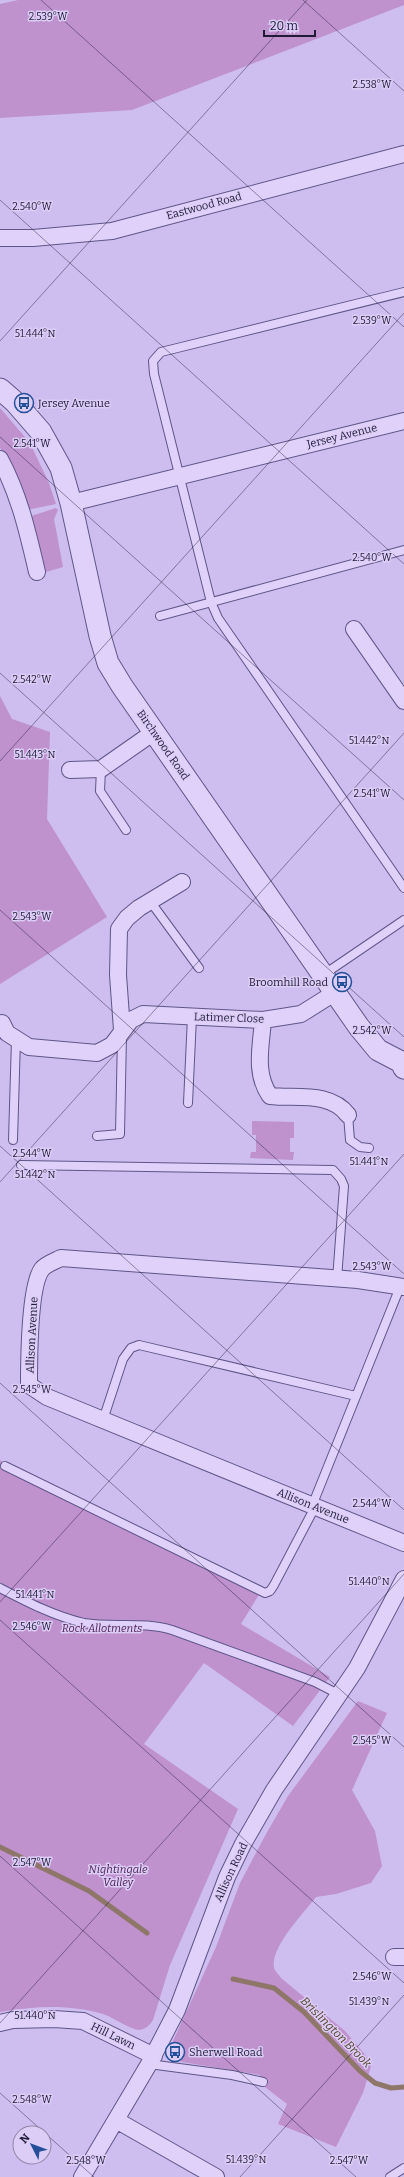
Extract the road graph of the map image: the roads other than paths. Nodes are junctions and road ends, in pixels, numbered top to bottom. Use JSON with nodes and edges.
{"nodes":[{"id":1,"x":404,"y":154,"type":"edge"},
{"id":2,"x":0,"y":238,"type":"edge"},
{"id":3,"x":404,"y":292,"type":"edge"},
{"id":4,"x":0,"y":389,"type":"edge"},
{"id":5,"x":404,"y":421,"type":"edge"},
{"id":6,"x":0,"y":458,"type":"edge"},
{"id":7,"x":178,"y":475,"type":"junction"},
{"id":8,"x":71,"y":503,"type":"junction"},
{"id":9,"x":404,"y":550,"type":"edge"},
{"id":10,"x":37,"y":572,"type":"dead end"},
{"id":11,"x":211,"y":602,"type":"junction"},
{"id":12,"x":160,"y":616,"type":"dead end"},
{"id":13,"x":354,"y":628,"type":"dead end"},
{"id":14,"x":404,"y":701,"type":"edge"},
{"id":15,"x":154,"y":732,"type":"junction"},
{"id":16,"x":101,"y":769,"type":"junction"},
{"id":17,"x":70,"y":770,"type":"dead end"},
{"id":18,"x":126,"y":830,"type":"dead end"},
{"id":19,"x":182,"y":882,"type":"dead end"},
{"id":20,"x":404,"y":888,"type":"edge"},
{"id":21,"x":150,"y":901,"type":"junction"},
{"id":22,"x":404,"y":920,"type":"edge"},
{"id":23,"x":199,"y":968,"type":"dead end"},
{"id":24,"x":323,"y":975,"type":"junction"},
{"id":25,"x":336,"y":992,"type":"junction"},
{"id":26,"x":192,"y":1016,"type":"junction"},
{"id":27,"x":263,"y":1020,"type":"junction"},
{"id":28,"x":2,"y":1023,"type":"dead end"},
{"id":29,"x":122,"y":1030,"type":"junction"},
{"id":30,"x":16,"y":1039,"type":"junction"},
{"id":31,"x":403,"y":1064,"type":"edge"},
{"id":32,"x":188,"y":1103,"type":"dead end"},
{"id":33,"x":348,"y":1115,"type":"joint"},
{"id":34,"x":97,"y":1136,"type":"dead end"},
{"id":35,"x":13,"y":1140,"type":"dead end"},
{"id":36,"x":370,"y":1148,"type":"dead end"},
{"id":37,"x":21,"y":1165,"type":"dead end"},
{"id":38,"x":337,"y":1278,"type":"junction"},
{"id":39,"x":402,"y":1287,"type":"edge"},
{"id":40,"x":356,"y":1396,"type":"junction"},
{"id":41,"x":103,"y":1420,"type":"junction"},
{"id":42,"x":5,"y":1466,"type":"dead end"},
{"id":43,"x":313,"y":1506,"type":"junction"},
{"id":44,"x":404,"y":1543,"type":"edge"},
{"id":45,"x":404,"y":1579,"type":"edge"},
{"id":46,"x":0,"y":1588,"type":"edge"},
{"id":47,"x":340,"y":1695,"type":"junction"},
{"id":48,"x":0,"y":2023,"type":"edge"},
{"id":49,"x":152,"y":2060,"type":"junction"},
{"id":50,"x":263,"y":2082,"type":"dead end"},
{"id":51,"x":116,"y":2120,"type":"junction"},
{"id":52,"x":404,"y":2168,"type":"edge"},
{"id":53,"x":82,"y":2177,"type":"edge"},
{"id":54,"x":216,"y":2177,"type":"edge"},
{"id":55,"x":390,"y":2177,"type":"edge"}],
"edges":[{"from":1,"to":2,"type":"street","name":"Eastwood Road"},
{"from":3,"to":7,"type":"lane"},
{"from":4,"to":8,"type":"street","name":"Birchwood Road"},
{"from":5,"to":7,"type":"street","name":"Jersey Avenue"},
{"from":6,"to":10,"type":"street"},
{"from":7,"to":8,"type":"street","name":"Jersey Avenue"},
{"from":7,"to":11,"type":"lane"},
{"from":8,"to":15,"type":"street","name":"Birchwood Road"},
{"from":9,"to":11,"type":"lane"},
{"from":11,"to":12,"type":"lane"},
{"from":11,"to":20,"type":"lane"},
{"from":13,"to":14,"type":"street"},
{"from":15,"to":16,"type":"street"},
{"from":15,"to":24,"type":"street","name":"Birchwood Road"},
{"from":16,"to":17,"type":"street"},
{"from":16,"to":18,"type":"lane"},
{"from":19,"to":21,"type":"street"},
{"from":21,"to":23,"type":"lane"},
{"from":21,"to":29,"type":"street"},
{"from":22,"to":24,"type":"lane"},
{"from":24,"to":25,"type":"street","name":"Birchwood Road"},
{"from":25,"to":27,"type":"street","name":"Latimer Close"},
{"from":25,"to":31,"type":"street","name":"Birchwood Road"},
{"from":26,"to":27,"type":"street","name":"Latimer Close"},
{"from":26,"to":29,"type":"street","name":"Latimer Close"},
{"from":26,"to":32,"type":"lane"},
{"from":27,"to":33,"type":"street"},
{"from":28,"to":30,"type":"street","name":"Latimer Close"},
{"from":29,"to":30,"type":"street","name":"Latimer Close"},
{"from":29,"to":34,"type":"lane"},
{"from":30,"to":35,"type":"lane"},
{"from":33,"to":36,"type":"lane"},
{"from":37,"to":38,"type":"lane"},
{"from":38,"to":39,"type":"street","name":"Allison Avenue"},
{"from":38,"to":41,"type":"street","name":"Allison Avenue"},
{"from":39,"to":40,"type":"lane"},
{"from":40,"to":41,"type":"lane"},
{"from":40,"to":43,"type":"lane"},
{"from":41,"to":43,"type":"street","name":"Allison Avenue"},
{"from":42,"to":43,"type":"lane"},
{"from":43,"to":44,"type":"street","name":"Allison Avenue"},
{"from":45,"to":47,"type":"street","name":"Allison Road"},
{"from":46,"to":47,"type":"lane"},
{"from":47,"to":49,"type":"street","name":"Allison Road"},
{"from":48,"to":49,"type":"street","name":"Hill Lawn"},
{"from":49,"to":50,"type":"lane"},
{"from":49,"to":51,"type":"street","name":"Allison Road"},
{"from":51,"to":53,"type":"street","name":"Allison Road"},
{"from":51,"to":54,"type":"street"},
{"from":52,"to":55,"type":"lane"}]}
